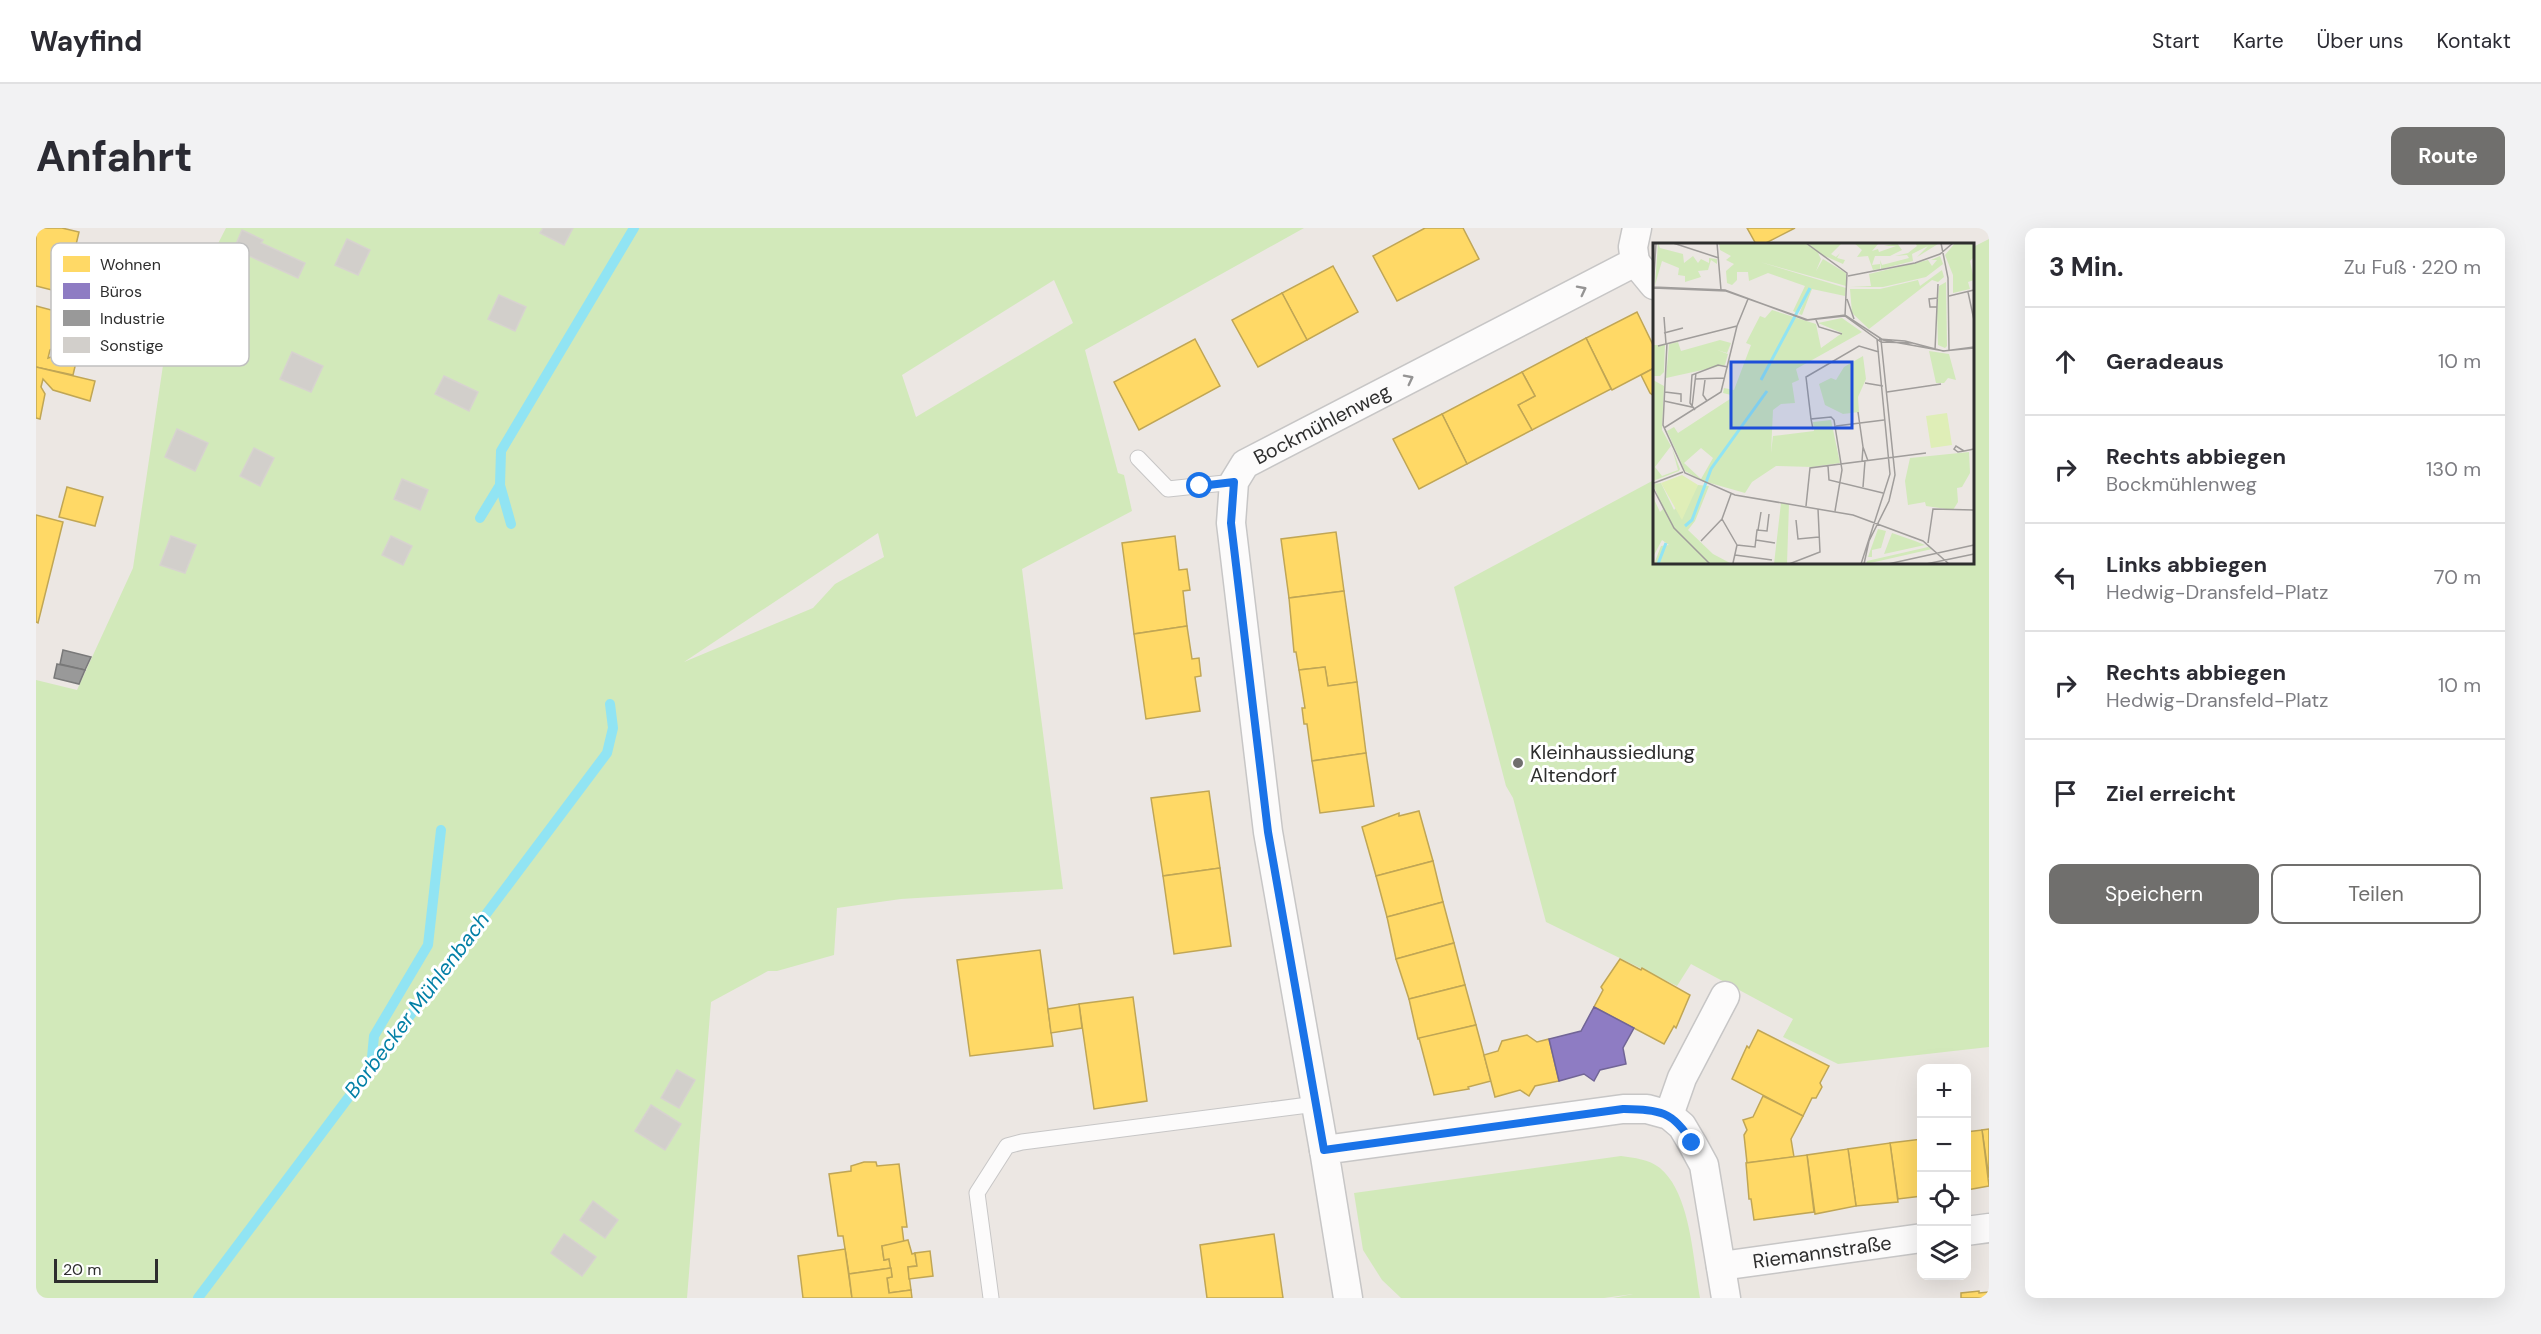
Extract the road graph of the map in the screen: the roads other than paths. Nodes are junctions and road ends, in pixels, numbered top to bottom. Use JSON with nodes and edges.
{"nodes":[{"id":1,"x":1637,"y":228,"type":"edge"},
{"id":2,"x":1635,"y":262,"type":"junction"},
{"id":3,"x":1653,"y":284,"type":"edge"},
{"id":4,"x":1138,"y":458,"type":"dead end"},
{"id":5,"x":1234,"y":482,"type":"junction"},
{"id":6,"x":1725,"y":996,"type":"dead end"},
{"id":7,"x":1316,"y":1104,"type":"junction"},
{"id":8,"x":1669,"y":1114,"type":"junction"},
{"id":9,"x":1324,"y":1150,"type":"junction"},
{"id":10,"x":1989,"y":1228,"type":"edge"},
{"id":11,"x":1971,"y":1230,"type":"edge"},
{"id":12,"x":1917,"y":1239,"type":"edge"},
{"id":13,"x":1721,"y":1266,"type":"junction"},
{"id":14,"x":991,"y":1298,"type":"edge"},
{"id":15,"x":1348,"y":1298,"type":"edge"},
{"id":16,"x":1726,"y":1298,"type":"edge"}],
"edges":[{"from":1,"to":2,"type":"street"},
{"from":2,"to":3,"type":"street"},
{"from":5,"to":2,"type":"street","name":"Bockmühlenweg","one_way":true},
{"from":4,"to":5,"type":"lane"},
{"from":5,"to":7,"type":"street","name":"Bockmühlenweg"},
{"from":6,"to":8,"type":"street"},
{"from":7,"to":9,"type":"street","name":"Bockmühlenweg"},
{"from":7,"to":14,"type":"lane"},
{"from":8,"to":9,"type":"street"},
{"from":8,"to":13,"type":"street"},
{"from":9,"to":15,"type":"street","name":"Bockmühlenweg"},
{"from":10,"to":11,"type":"street"},
{"from":12,"to":13,"type":"street","name":"Riemannstraße"},
{"from":13,"to":16,"type":"street"}]}
